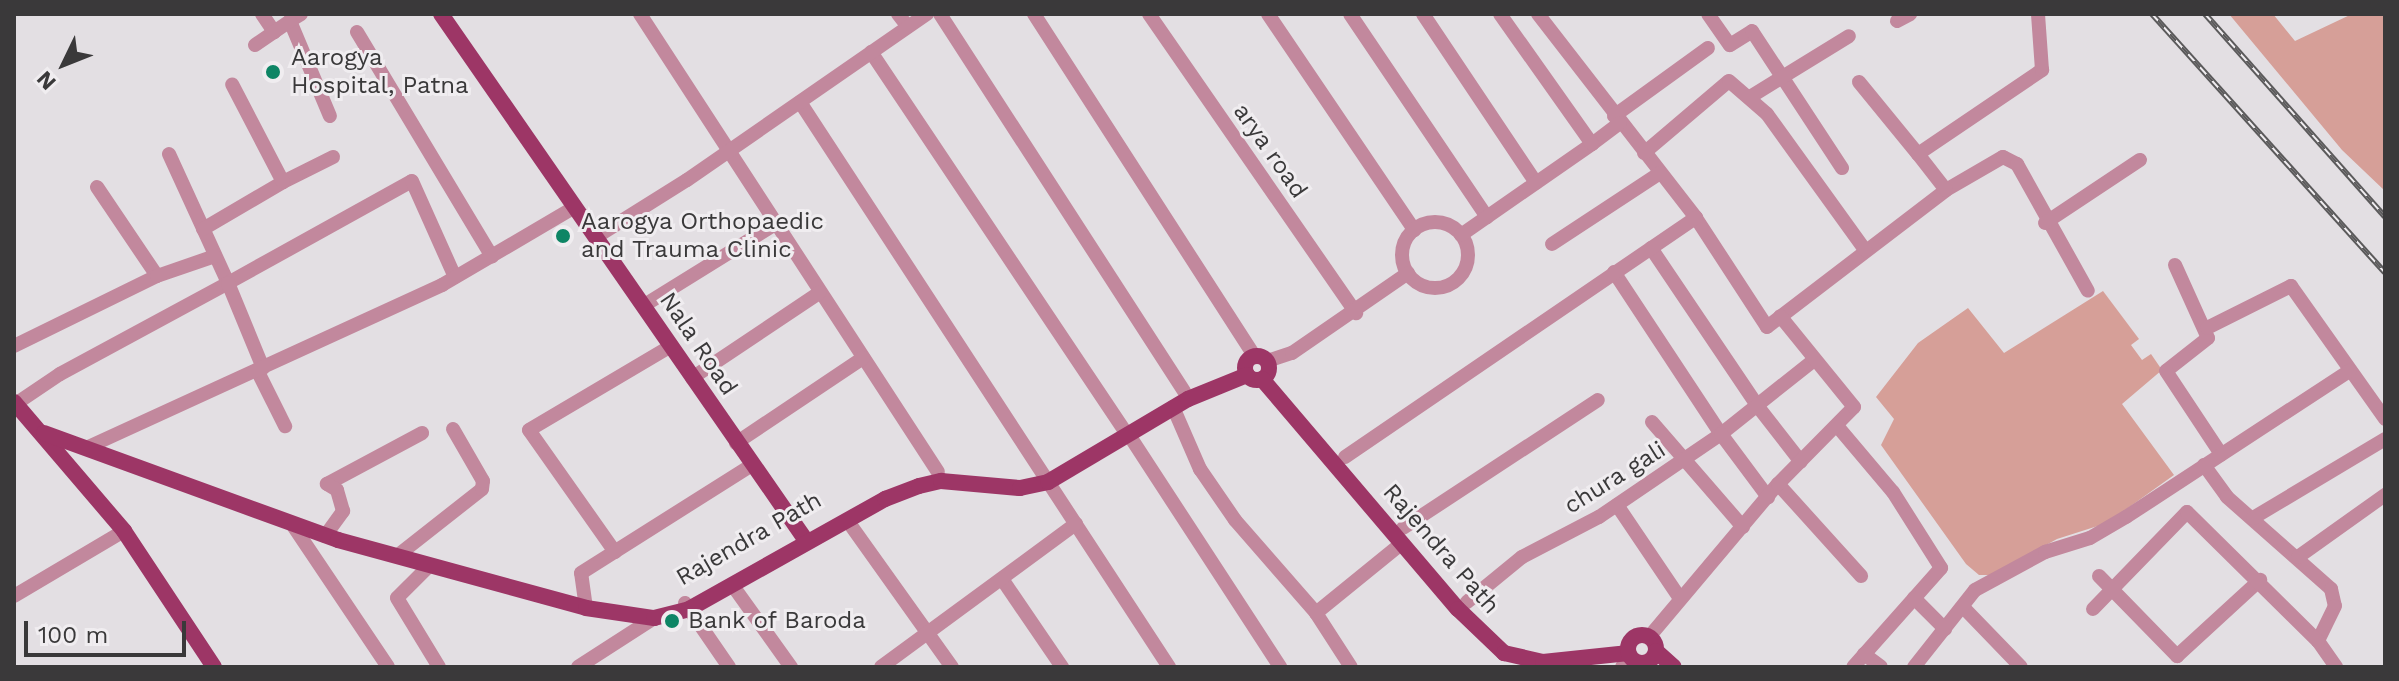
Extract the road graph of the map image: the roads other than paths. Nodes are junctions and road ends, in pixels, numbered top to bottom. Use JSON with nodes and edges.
{"nodes":[{"id":1,"x":262,"y":14,"type":"edge"},
{"id":2,"x":441,"y":14,"type":"edge"},
{"id":3,"x":640,"y":14,"type":"edge"},
{"id":4,"x":898,"y":14,"type":"edge"},
{"id":5,"x":927,"y":14,"type":"edge"},
{"id":6,"x":940,"y":14,"type":"edge"},
{"id":7,"x":1034,"y":14,"type":"edge"},
{"id":8,"x":1149,"y":14,"type":"edge"},
{"id":9,"x":1268,"y":14,"type":"edge"},
{"id":10,"x":1350,"y":14,"type":"edge"},
{"id":11,"x":1423,"y":14,"type":"edge"},
{"id":12,"x":1500,"y":14,"type":"edge"},
{"id":13,"x":1538,"y":14,"type":"edge"},
{"id":14,"x":1708,"y":14,"type":"edge"},
{"id":15,"x":2038,"y":14,"type":"edge"},
{"id":16,"x":295,"y":18,"type":"edge"},
{"id":17,"x":908,"y":27,"type":"junction"},
{"id":18,"x":274,"y":32,"type":"junction"},
{"id":19,"x":357,"y":32,"type":"dead end"},
{"id":20,"x":1849,"y":36,"type":"dead end"},
{"id":21,"x":255,"y":45,"type":"dead end"},
{"id":22,"x":1708,"y":48,"type":"dead end"},
{"id":23,"x":871,"y":52,"type":"junction"},
{"id":24,"x":1778,"y":76,"type":"junction"},
{"id":25,"x":1859,"y":82,"type":"dead end"},
{"id":26,"x":232,"y":84,"type":"dead end"},
{"id":27,"x":1750,"y":97,"type":"junction"},
{"id":28,"x":800,"y":102,"type":"junction"},
{"id":29,"x":330,"y":116,"type":"dead end"},
{"id":30,"x":1617,"y":120,"type":"junction"},
{"id":31,"x":1592,"y":144,"type":"junction"},
{"id":32,"x":729,"y":152,"type":"junction"},
{"id":33,"x":1644,"y":153,"type":"junction"},
{"id":34,"x":169,"y":154,"type":"dead end"},
{"id":35,"x":1918,"y":154,"type":"junction"},
{"id":36,"x":333,"y":157,"type":"dead end"},
{"id":37,"x":2140,"y":160,"type":"dead end"},
{"id":38,"x":1842,"y":168,"type":"dead end"},
{"id":39,"x":1660,"y":173,"type":"junction"},
{"id":40,"x":283,"y":182,"type":"junction"},
{"id":41,"x":1536,"y":183,"type":"junction"},
{"id":42,"x":97,"y":187,"type":"dead end"},
{"id":43,"x":1946,"y":190,"type":"junction"},
{"id":44,"x":575,"y":207,"type":"junction"},
{"id":45,"x":1487,"y":217,"type":"junction"},
{"id":46,"x":1696,"y":218,"type":"junction"},
{"id":47,"x":2045,"y":223,"type":"junction"},
{"id":48,"x":775,"y":224,"type":"junction"},
{"id":49,"x":203,"y":229,"type":"junction"},
{"id":50,"x":1414,"y":230,"type":"junction"},
{"id":51,"x":1461,"y":235,"type":"junction"},
{"id":52,"x":596,"y":237,"type":"junction"},
{"id":53,"x":1552,"y":244,"type":"dead end"},
{"id":54,"x":1651,"y":248,"type":"junction"},
{"id":55,"x":1865,"y":250,"type":"junction"},
{"id":56,"x":215,"y":256,"type":"junction"},
{"id":57,"x":492,"y":257,"type":"junction"},
{"id":58,"x":2175,"y":265,"type":"dead end"},
{"id":59,"x":1614,"y":272,"type":"junction"},
{"id":60,"x":1408,"y":273,"type":"junction"},
{"id":61,"x":157,"y":276,"type":"junction"},
{"id":62,"x":455,"y":277,"type":"junction"},
{"id":63,"x":228,"y":283,"type":"junction"},
{"id":64,"x":2088,"y":291,"type":"dead end"},
{"id":65,"x":819,"y":293,"type":"junction"},
{"id":66,"x":643,"y":306,"type":"junction"},
{"id":67,"x":1356,"y":313,"type":"junction"},
{"id":68,"x":1780,"y":316,"type":"junction"},
{"id":69,"x":2207,"y":328,"type":"junction"},
{"id":70,"x":14,"y":346,"type":"edge"},
{"id":71,"x":671,"y":346,"type":"junction"},
{"id":72,"x":863,"y":358,"type":"junction"},
{"id":73,"x":1814,"y":360,"type":"junction"},
{"id":74,"x":1257,"y":368,"type":"junction"},
{"id":75,"x":260,"y":369,"type":"junction"},
{"id":76,"x":2349,"y":371,"type":"junction"},
{"id":77,"x":692,"y":378,"type":"junction"},
{"id":78,"x":1184,"y":391,"type":"junction"},
{"id":79,"x":1598,"y":400,"type":"dead end"},
{"id":80,"x":15,"y":404,"type":"edge"},
{"id":81,"x":1173,"y":407,"type":"junction"},
{"id":82,"x":1759,"y":408,"type":"junction"},
{"id":83,"x":2385,"y":419,"type":"edge"},
{"id":84,"x":1652,"y":422,"type":"dead end"},
{"id":85,"x":285,"y":426,"type":"dead end"},
{"id":86,"x":1838,"y":427,"type":"junction"},
{"id":87,"x":453,"y":429,"type":"dead end"},
{"id":88,"x":1126,"y":431,"type":"junction"},
{"id":89,"x":44,"y":433,"type":"junction"},
{"id":90,"x":422,"y":433,"type":"dead end"},
{"id":91,"x":1721,"y":434,"type":"junction"},
{"id":92,"x":2385,"y":439,"type":"edge"},
{"id":93,"x":736,"y":443,"type":"junction"},
{"id":94,"x":86,"y":448,"type":"junction"},
{"id":95,"x":2221,"y":454,"type":"junction"},
{"id":96,"x":1345,"y":457,"type":"junction"},
{"id":97,"x":1685,"y":460,"type":"junction"},
{"id":98,"x":1801,"y":462,"type":"junction"},
{"id":99,"x":752,"y":465,"type":"junction"},
{"id":100,"x":2204,"y":465,"type":"junction"},
{"id":101,"x":938,"y":472,"type":"junction"},
{"id":102,"x":1045,"y":478,"type":"junction"},
{"id":103,"x":1778,"y":484,"type":"junction"},
{"id":104,"x":883,"y":495,"type":"junction"},
{"id":105,"x":2385,"y":495,"type":"edge"},
{"id":106,"x":1768,"y":497,"type":"junction"},
{"id":107,"x":1617,"y":505,"type":"junction"},
{"id":108,"x":2253,"y":518,"type":"junction"},
{"id":109,"x":847,"y":520,"type":"junction"},
{"id":110,"x":292,"y":524,"type":"junction"},
{"id":111,"x":1076,"y":524,"type":"junction"},
{"id":112,"x":1743,"y":527,"type":"junction"},
{"id":113,"x":124,"y":531,"type":"junction"},
{"id":114,"x":1403,"y":535,"type":"junction"},
{"id":115,"x":325,"y":536,"type":"junction"},
{"id":116,"x":804,"y":538,"type":"junction"},
{"id":117,"x":615,"y":552,"type":"junction"},
{"id":118,"x":397,"y":556,"type":"junction"},
{"id":119,"x":2298,"y":557,"type":"junction"},
{"id":120,"x":429,"y":566,"type":"junction"},
{"id":121,"x":1861,"y":576,"type":"dead end"},
{"id":122,"x":2099,"y":576,"type":"dead end"},
{"id":123,"x":1002,"y":579,"type":"junction"},
{"id":124,"x":2260,"y":580,"type":"junction"},
{"id":125,"x":733,"y":586,"type":"junction"},
{"id":126,"x":2111,"y":589,"type":"junction"},
{"id":127,"x":14,"y":596,"type":"edge"},
{"id":128,"x":1679,"y":597,"type":"junction"},
{"id":129,"x":1914,"y":598,"type":"junction"},
{"id":130,"x":1467,"y":602,"type":"junction"},
{"id":131,"x":684,"y":607,"type":"junction"},
{"id":132,"x":1963,"y":607,"type":"junction"},
{"id":133,"x":586,"y":608,"type":"junction"},
{"id":134,"x":2093,"y":609,"type":"dead end"},
{"id":135,"x":1316,"y":613,"type":"junction"},
{"id":136,"x":654,"y":618,"type":"junction"},
{"id":137,"x":1945,"y":629,"type":"junction"},
{"id":138,"x":930,"y":633,"type":"junction"},
{"id":139,"x":2318,"y":641,"type":"junction"},
{"id":140,"x":1580,"y":652,"type":"junction"},
{"id":141,"x":1864,"y":654,"type":"junction"},
{"id":142,"x":1640,"y":655,"type":"edge"},
{"id":143,"x":1507,"y":660,"type":"edge"},
{"id":144,"x":437,"y":666,"type":"edge"},
{"id":145,"x":214,"y":667,"type":"edge"},
{"id":146,"x":388,"y":667,"type":"edge"},
{"id":147,"x":578,"y":667,"type":"edge"},
{"id":148,"x":729,"y":667,"type":"edge"},
{"id":149,"x":791,"y":667,"type":"edge"},
{"id":150,"x":881,"y":667,"type":"edge"},
{"id":151,"x":952,"y":667,"type":"edge"},
{"id":152,"x":1062,"y":667,"type":"edge"},
{"id":153,"x":1169,"y":667,"type":"edge"},
{"id":154,"x":1280,"y":667,"type":"edge"},
{"id":155,"x":1351,"y":667,"type":"edge"},
{"id":156,"x":1564,"y":667,"type":"edge"},
{"id":157,"x":1674,"y":667,"type":"edge"},
{"id":158,"x":1853,"y":667,"type":"edge"},
{"id":159,"x":1881,"y":667,"type":"edge"},
{"id":160,"x":1914,"y":667,"type":"edge"},
{"id":161,"x":2021,"y":667,"type":"edge"},
{"id":162,"x":2336,"y":667,"type":"edge"}],
"edges":[{"from":1,"to":18,"type":"street"},
{"from":2,"to":44,"type":"main road","name":"Nala Road"},
{"from":3,"to":32,"type":"street"},
{"from":4,"to":17,"type":"street"},
{"from":5,"to":17,"type":"street"},
{"from":6,"to":78,"type":"street"},
{"from":7,"to":74,"type":"street"},
{"from":8,"to":67,"type":"street","name":"arya road"},
{"from":9,"to":50,"type":"street"},
{"from":10,"to":45,"type":"street"},
{"from":11,"to":41,"type":"street"},
{"from":12,"to":31,"type":"street"},
{"from":13,"to":30,"type":"street"},
{"from":14,"to":24,"type":"street"},
{"from":15,"to":35,"type":"street"},
{"from":16,"to":18,"type":"street"},
{"from":16,"to":29,"type":"street"},
{"from":17,"to":23,"type":"street"},
{"from":18,"to":21,"type":"street"},
{"from":19,"to":57,"type":"street"},
{"from":20,"to":24,"type":"street"},
{"from":22,"to":30,"type":"street"},
{"from":23,"to":28,"type":"street"},
{"from":23,"to":88,"type":"street"},
{"from":24,"to":27,"type":"street"},
{"from":24,"to":38,"type":"street"},
{"from":25,"to":35,"type":"street"},
{"from":26,"to":40,"type":"street"},
{"from":27,"to":33,"type":"street"},
{"from":27,"to":55,"type":"street"},
{"from":28,"to":32,"type":"street"},
{"from":28,"to":102,"type":"street"},
{"from":30,"to":31,"type":"street"},
{"from":30,"to":33,"type":"street"},
{"from":31,"to":41,"type":"street"},
{"from":32,"to":48,"type":"street"},
{"from":32,"to":52,"type":"street"},
{"from":33,"to":39,"type":"street"},
{"from":34,"to":49,"type":"street"},
{"from":35,"to":43,"type":"street"},
{"from":36,"to":40,"type":"street"},
{"from":37,"to":47,"type":"street"},
{"from":39,"to":46,"type":"street"},
{"from":39,"to":53,"type":"street"},
{"from":40,"to":49,"type":"street"},
{"from":41,"to":45,"type":"street"},
{"from":42,"to":61,"type":"street"},
{"from":43,"to":47,"type":"street"},
{"from":43,"to":55,"type":"street"},
{"from":44,"to":52,"type":"main road","name":"Nala Road"},
{"from":44,"to":57,"type":"street"},
{"from":45,"to":51,"type":"street"},
{"from":46,"to":54,"type":"street"},
{"from":46,"to":68,"type":"street"},
{"from":47,"to":64,"type":"street"},
{"from":48,"to":65,"type":"street"},
{"from":48,"to":66,"type":"street"},
{"from":49,"to":56,"type":"street"},
{"from":50,"to":51,"type":"street"},
{"from":50,"to":60,"type":"street"},
{"from":51,"to":60,"type":"street"},
{"from":52,"to":66,"type":"main road","name":"Nala Road"},
{"from":54,"to":59,"type":"street"},
{"from":54,"to":82,"type":"street"},
{"from":55,"to":68,"type":"street"},
{"from":56,"to":61,"type":"street"},
{"from":56,"to":63,"type":"street"},
{"from":57,"to":62,"type":"street"},
{"from":58,"to":69,"type":"street"},
{"from":59,"to":91,"type":"street"},
{"from":59,"to":96,"type":"street"},
{"from":60,"to":67,"type":"street"},
{"from":61,"to":70,"type":"street"},
{"from":62,"to":63,"type":"street"},
{"from":62,"to":75,"type":"street"},
{"from":63,"to":75,"type":"street"},
{"from":63,"to":80,"type":"street"},
{"from":65,"to":72,"type":"street"},
{"from":65,"to":77,"type":"street"},
{"from":66,"to":71,"type":"main road","name":"Nala Road"},
{"from":67,"to":74,"type":"street"},
{"from":68,"to":73,"type":"street"},
{"from":69,"to":76,"type":"street"},
{"from":69,"to":95,"type":"street"},
{"from":71,"to":77,"type":"main road","name":"Nala Road"},
{"from":71,"to":117,"type":"street"},
{"from":72,"to":93,"type":"street"},
{"from":72,"to":101,"type":"street"},
{"from":73,"to":82,"type":"street","name":"chura gali"},
{"from":73,"to":86,"type":"street"},
{"from":74,"to":78,"type":"main road","name":"Rajendra Path"},
{"from":74,"to":81,"type":"main road","name":"Rajendra Path"},
{"from":74,"to":96,"type":"main road","name":"Rajendra Path"},
{"from":74,"to":114,"type":"main road","name":"Rajendra Path"},
{"from":75,"to":85,"type":"street"},
{"from":75,"to":94,"type":"street"},
{"from":76,"to":83,"type":"street"},
{"from":76,"to":95,"type":"street"},
{"from":77,"to":93,"type":"main road","name":"Nala Road"},
{"from":78,"to":88,"type":"main road","name":"Rajendra Path"},
{"from":79,"to":114,"type":"street"},
{"from":80,"to":89,"type":"main road"},
{"from":81,"to":88,"type":"main road","name":"Rajendra Path"},
{"from":81,"to":135,"type":"street"},
{"from":82,"to":91,"type":"street","name":"chura gali"},
{"from":82,"to":98,"type":"street"},
{"from":84,"to":97,"type":"street"},
{"from":86,"to":98,"type":"street"},
{"from":86,"to":129,"type":"street"},
{"from":87,"to":118,"type":"street"},
{"from":88,"to":102,"type":"main road","name":"Rajendra Path"},
{"from":88,"to":154,"type":"street"},
{"from":89,"to":94,"type":"main road"},
{"from":89,"to":113,"type":"main road"},
{"from":90,"to":115,"type":"street"},
{"from":91,"to":97,"type":"street","name":"chura gali"},
{"from":91,"to":106,"type":"street"},
{"from":92,"to":108,"type":"street"},
{"from":93,"to":99,"type":"main road","name":"Nala Road"},
{"from":94,"to":110,"type":"main road"},
{"from":95,"to":100,"type":"street"},
{"from":96,"to":114,"type":"main road","name":"Rajendra Path"},
{"from":97,"to":107,"type":"street","name":"chura gali"},
{"from":97,"to":112,"type":"street"},
{"from":98,"to":103,"type":"street"},
{"from":99,"to":116,"type":"main road","name":"Nala Road"},
{"from":99,"to":117,"type":"street"},
{"from":100,"to":108,"type":"street"},
{"from":100,"to":132,"type":"street"},
{"from":101,"to":102,"type":"main road","name":"Rajendra Path"},
{"from":101,"to":104,"type":"main road","name":"Rajendra Path"},
{"from":102,"to":104,"type":"main road","name":"Rajendra Path"},
{"from":102,"to":111,"type":"street"},
{"from":103,"to":106,"type":"street"},
{"from":103,"to":121,"type":"street"},
{"from":104,"to":109,"type":"main road","name":"Rajendra Path"},
{"from":104,"to":116,"type":"main road","name":"Rajendra Path"},
{"from":105,"to":119,"type":"street"},
{"from":106,"to":112,"type":"street"},
{"from":107,"to":128,"type":"street"},
{"from":107,"to":130,"type":"street","name":"chura gali"},
{"from":108,"to":119,"type":"street"},
{"from":109,"to":116,"type":"main road","name":"Rajendra Path"},
{"from":109,"to":138,"type":"street"},
{"from":110,"to":115,"type":"main road"},
{"from":110,"to":146,"type":"street"},
{"from":111,"to":123,"type":"street"},
{"from":111,"to":153,"type":"street"},
{"from":112,"to":128,"type":"street"},
{"from":113,"to":127,"type":"street"},
{"from":113,"to":145,"type":"main road"},
{"from":114,"to":130,"type":"main road","name":"Rajendra Path"},
{"from":114,"to":135,"type":"street"},
{"from":114,"to":143,"type":"main road","name":"Rajendra Path"},
{"from":115,"to":118,"type":"main road"},
{"from":116,"to":125,"type":"main road","name":"Rajendra Path"},
{"from":116,"to":131,"type":"main road","name":"Rajendra Path"},
{"from":117,"to":133,"type":"street"},
{"from":118,"to":120,"type":"main road"},
{"from":119,"to":139,"type":"street"},
{"from":120,"to":133,"type":"main road"},
{"from":120,"to":144,"type":"street"},
{"from":122,"to":126,"type":"street"},
{"from":123,"to":138,"type":"street"},
{"from":123,"to":152,"type":"street"},
{"from":124,"to":126,"type":"street"},
{"from":124,"to":126,"type":"street"},
{"from":124,"to":139,"type":"street"},
{"from":125,"to":131,"type":"main road","name":"Rajendra Path"},
{"from":125,"to":149,"type":"street"},
{"from":126,"to":134,"type":"street"},
{"from":128,"to":142,"type":"street"},
{"from":129,"to":137,"type":"street"},
{"from":129,"to":141,"type":"street"},
{"from":130,"to":140,"type":"main road","name":"Rajendra Path"},
{"from":131,"to":136,"type":"main road"},
{"from":131,"to":148,"type":"street"},
{"from":132,"to":137,"type":"street"},
{"from":132,"to":161,"type":"street"},
{"from":133,"to":136,"type":"main road"},
{"from":135,"to":155,"type":"street"},
{"from":136,"to":147,"type":"street"},
{"from":137,"to":160,"type":"street"},
{"from":138,"to":150,"type":"street"},
{"from":138,"to":151,"type":"street"},
{"from":139,"to":162,"type":"street"},
{"from":140,"to":142,"type":"main road","name":"Rajendra Path"},
{"from":140,"to":143,"type":"main road","name":"Rajendra Path"},
{"from":140,"to":156,"type":"street"},
{"from":141,"to":158,"type":"street"},
{"from":141,"to":159,"type":"street"},
{"from":142,"to":157,"type":"main road"}]}
